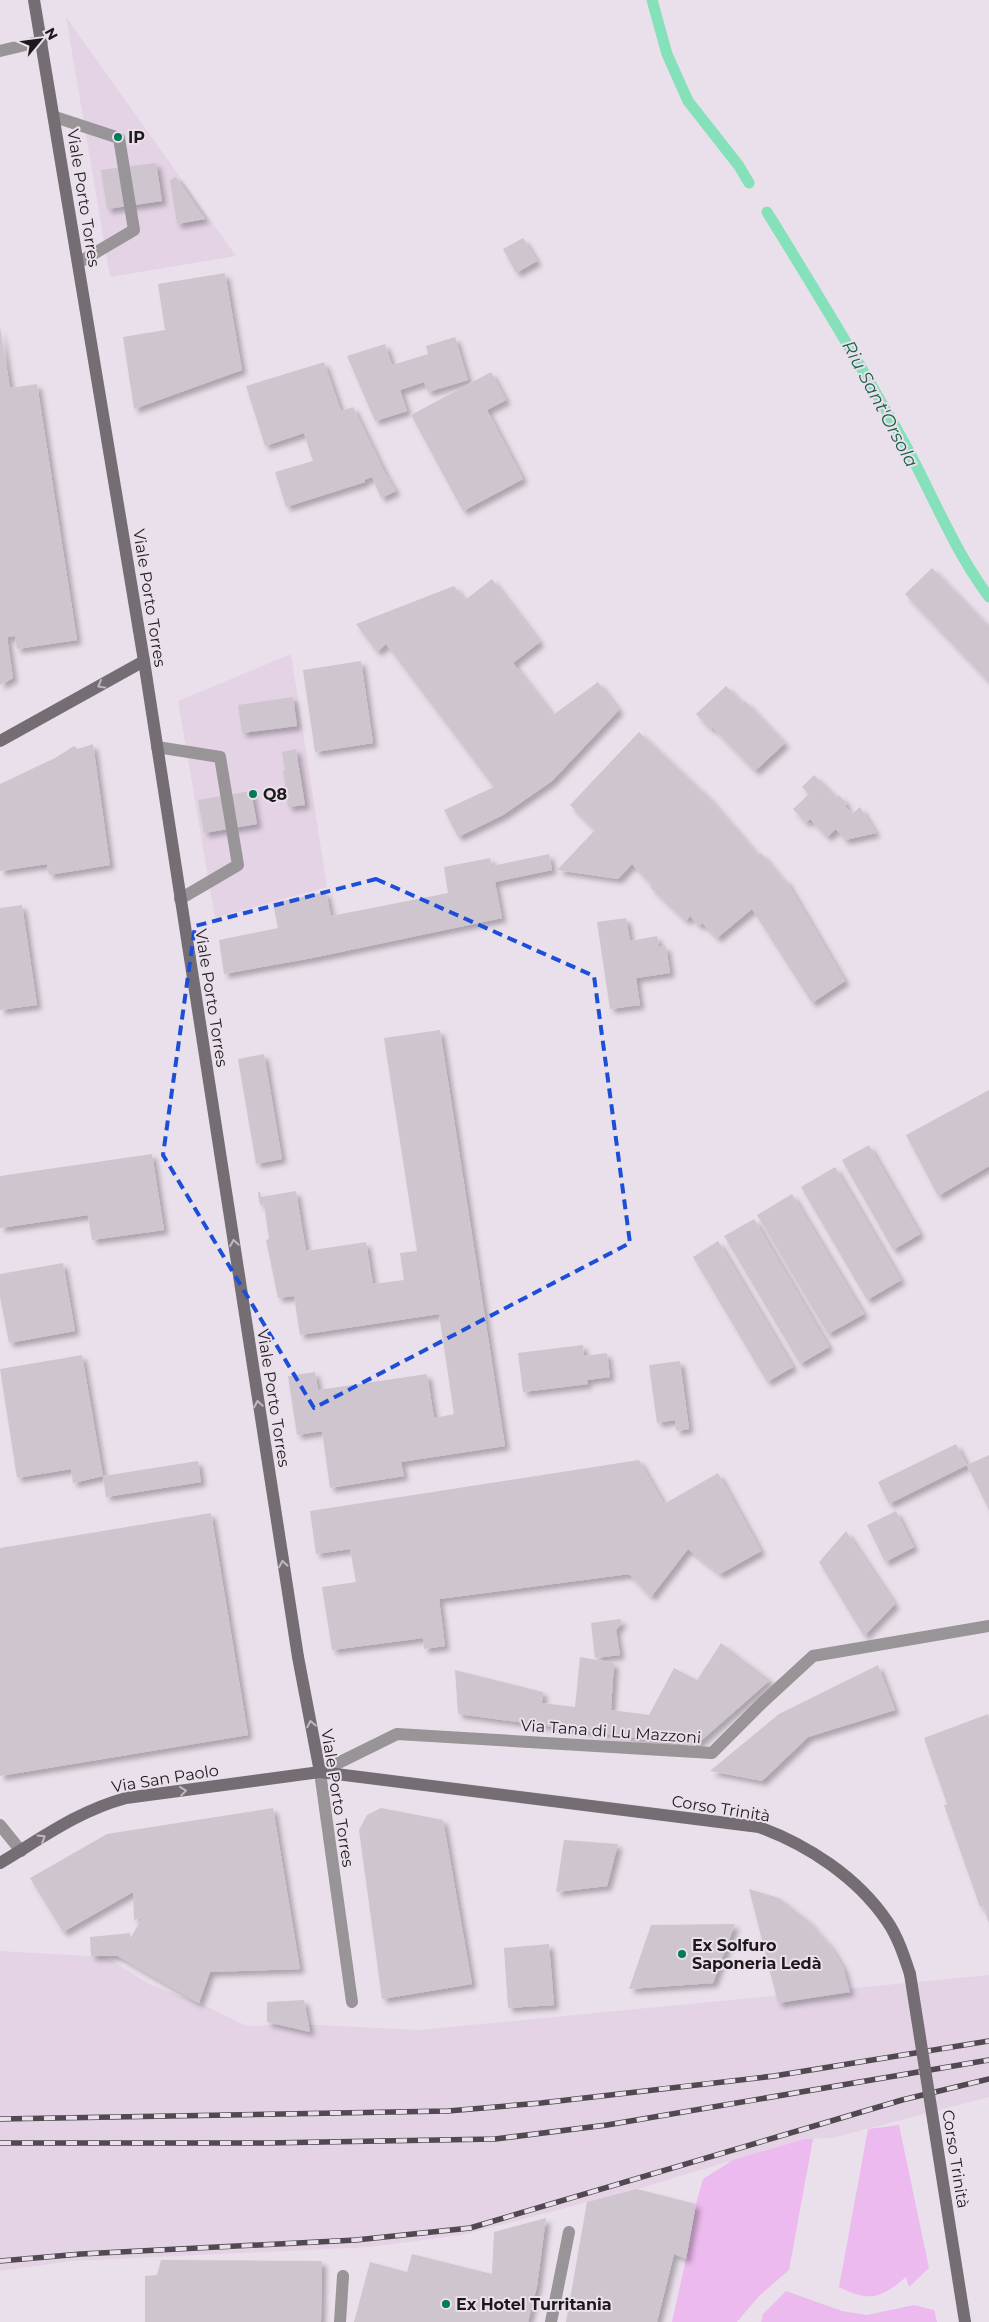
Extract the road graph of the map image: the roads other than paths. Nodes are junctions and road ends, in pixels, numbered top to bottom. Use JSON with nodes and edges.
{"nodes":[{"id":1,"x":34,"y":0,"type":"edge"},
{"id":2,"x":42,"y":41,"type":"junction"},
{"id":3,"x":0,"y":51,"type":"edge"},
{"id":4,"x":55,"y":118,"type":"junction"},
{"id":5,"x":78,"y":263,"type":"junction"},
{"id":6,"x":144,"y":661,"type":"junction"},
{"id":7,"x":0,"y":742,"type":"edge"},
{"id":8,"x":157,"y":747,"type":"junction"},
{"id":9,"x":180,"y":900,"type":"junction"},
{"id":10,"x":989,"y":1626,"type":"edge"},
{"id":11,"x":320,"y":1772,"type":"junction"},
{"id":12,"x":0,"y":1825,"type":"edge"},
{"id":13,"x":21,"y":1850,"type":"junction"},
{"id":14,"x":0,"y":1863,"type":"edge"},
{"id":15,"x":352,"y":2002,"type":"dead end"},
{"id":16,"x":569,"y":2232,"type":"dead end"},
{"id":17,"x":343,"y":2276,"type":"dead end"},
{"id":18,"x":340,"y":2322,"type":"edge"},
{"id":19,"x":551,"y":2322,"type":"edge"},
{"id":20,"x":965,"y":2322,"type":"edge"}],
"edges":[{"from":1,"to":2,"type":"main road","name":"Viale Porto Torres"},
{"from":2,"to":3,"type":"street"},
{"from":2,"to":4,"type":"main road","name":"Viale Porto Torres"},
{"from":4,"to":5,"type":"main road","name":"Viale Porto Torres"},
{"from":4,"to":5,"type":"street"},
{"from":5,"to":6,"type":"main road","name":"Viale Porto Torres"},
{"from":6,"to":7,"type":"main road","one_way":true},
{"from":6,"to":8,"type":"main road","name":"Viale Porto Torres"},
{"from":8,"to":9,"type":"main road","name":"Viale Porto Torres"},
{"from":8,"to":9,"type":"street"},
{"from":11,"to":9,"type":"main road","name":"Viale Porto Torres","one_way":true},
{"from":10,"to":11,"type":"street","name":"Via Tana di Lu Mazzoni"},
{"from":13,"to":11,"type":"main road","name":"Via San Paolo","one_way":true},
{"from":11,"to":15,"type":"street","name":"Viale Porto Torres"},
{"from":11,"to":20,"type":"main road","name":"Corso Trinità","bridge":true},
{"from":12,"to":13,"type":"street"},
{"from":13,"to":14,"type":"main road","name":"Via San Paolo"},
{"from":16,"to":19,"type":"street"},
{"from":17,"to":18,"type":"street"}]}
